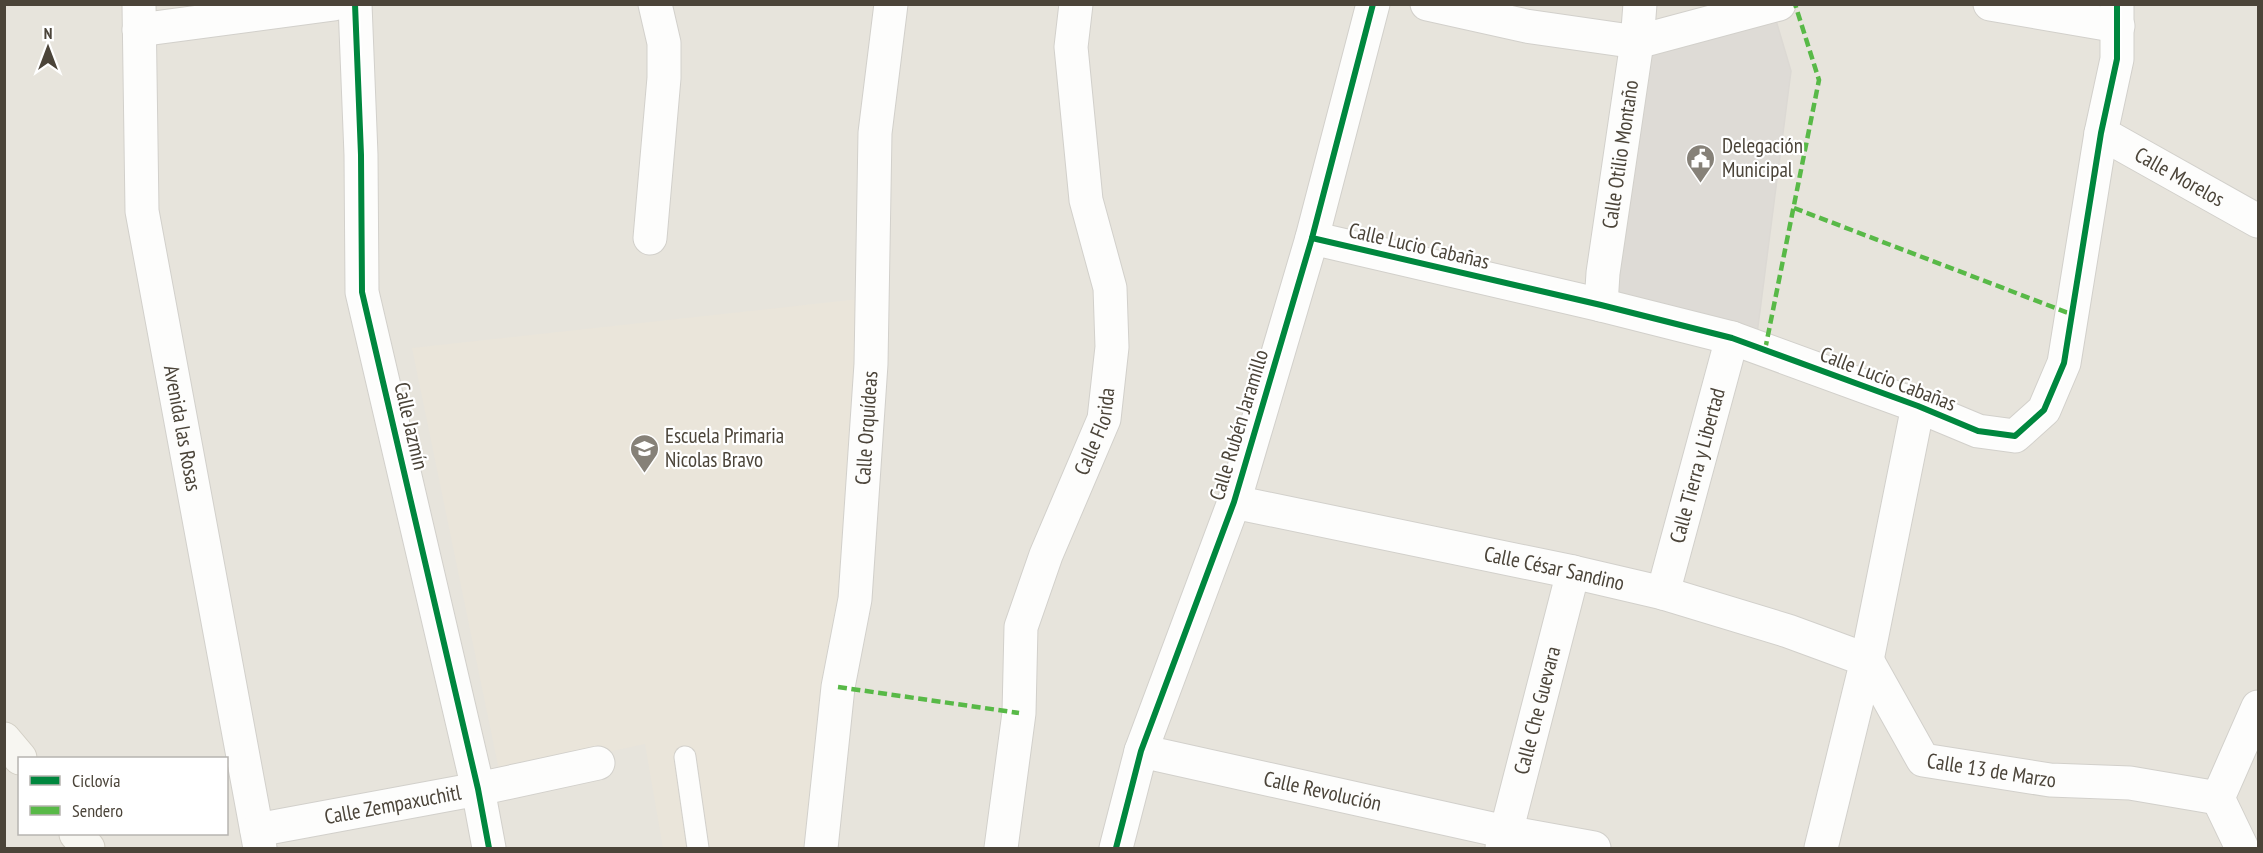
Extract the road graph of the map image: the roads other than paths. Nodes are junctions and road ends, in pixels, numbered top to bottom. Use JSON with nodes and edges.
{"nodes":[{"id":1,"x":334,"y":4,"type":"edge"},
{"id":2,"x":356,"y":4,"type":"edge"},
{"id":3,"x":655,"y":4,"type":"edge"},
{"id":4,"x":891,"y":4,"type":"edge"},
{"id":5,"x":1076,"y":4,"type":"edge"},
{"id":6,"x":1373,"y":4,"type":"edge"},
{"id":7,"x":1427,"y":4,"type":"edge"},
{"id":8,"x":1640,"y":4,"type":"edge"},
{"id":9,"x":1779,"y":4,"type":"edge"},
{"id":10,"x":1990,"y":4,"type":"edge"},
{"id":11,"x":2117,"y":15,"type":"edge"},
{"id":12,"x":139,"y":17,"type":"edge"},
{"id":13,"x":1637,"y":42,"type":"junction"},
{"id":14,"x":2101,"y":133,"type":"junction"},
{"id":15,"x":2259,"y":221,"type":"edge"},
{"id":16,"x":650,"y":238,"type":"dead end"},
{"id":17,"x":1312,"y":238,"type":"junction"},
{"id":18,"x":1601,"y":305,"type":"junction"},
{"id":19,"x":1732,"y":338,"type":"junction"},
{"id":20,"x":1918,"y":406,"type":"junction"},
{"id":21,"x":1234,"y":502,"type":"junction"},
{"id":22,"x":1574,"y":572,"type":"junction"},
{"id":23,"x":1663,"y":593,"type":"junction"},
{"id":24,"x":1867,"y":660,"type":"junction"},
{"id":25,"x":2259,"y":707,"type":"edge"},
{"id":26,"x":4,"y":739,"type":"edge"},
{"id":27,"x":1141,"y":751,"type":"junction"},
{"id":28,"x":18,"y":757,"type":"edge"},
{"id":29,"x":685,"y":757,"type":"dead end"},
{"id":30,"x":598,"y":763,"type":"dead end"},
{"id":31,"x":478,"y":789,"type":"junction"},
{"id":32,"x":2218,"y":798,"type":"junction"},
{"id":33,"x":77,"y":835,"type":"edge"},
{"id":34,"x":259,"y":839,"type":"edge"},
{"id":35,"x":1504,"y":840,"type":"edge"},
{"id":36,"x":88,"y":849,"type":"edge"},
{"id":37,"x":489,"y":849,"type":"edge"},
{"id":38,"x":698,"y":849,"type":"edge"},
{"id":39,"x":821,"y":849,"type":"edge"},
{"id":40,"x":1001,"y":849,"type":"edge"},
{"id":41,"x":1116,"y":849,"type":"edge"},
{"id":42,"x":1594,"y":849,"type":"edge"},
{"id":43,"x":1821,"y":849,"type":"edge"},
{"id":44,"x":2242,"y":849,"type":"edge"}],
"edges":[{"from":1,"to":12,"type":"street"},
{"from":2,"to":31,"type":"street","name":"Calle Jazmín"},
{"from":3,"to":16,"type":"street"},
{"from":4,"to":39,"type":"street","name":"Calle Orquídeas"},
{"from":5,"to":40,"type":"street","name":"Calle Florida"},
{"from":6,"to":17,"type":"street","name":"Calle Rubén Jaramillo"},
{"from":7,"to":13,"type":"street"},
{"from":8,"to":13,"type":"street","name":"Calle Otilio Montaño"},
{"from":9,"to":13,"type":"street"},
{"from":10,"to":11,"type":"street"},
{"from":11,"to":14,"type":"street","name":"Calle Lucio Cabañas"},
{"from":12,"to":34,"type":"street","name":"Avenida las Rosas"},
{"from":13,"to":18,"type":"street","name":"Calle Otilio Montaño"},
{"from":14,"to":15,"type":"street","name":"Calle Morelos"},
{"from":14,"to":20,"type":"street","name":"Calle Lucio Cabañas"},
{"from":17,"to":18,"type":"street","name":"Calle Lucio Cabañas"},
{"from":17,"to":21,"type":"street","name":"Calle Rubén Jaramillo"},
{"from":18,"to":19,"type":"street","name":"Calle Lucio Cabañas"},
{"from":19,"to":20,"type":"street","name":"Calle Lucio Cabañas"},
{"from":19,"to":23,"type":"street","name":"Calle Tierra y Libertad"},
{"from":20,"to":24,"type":"street"},
{"from":21,"to":22,"type":"street","name":"Calle César Sandino"},
{"from":21,"to":27,"type":"street","name":"Calle Rubén Jaramillo"},
{"from":22,"to":23,"type":"street","name":"Calle César Sandino"},
{"from":22,"to":35,"type":"street","name":"Calle Che Guevara"},
{"from":23,"to":24,"type":"street","name":"Calle César Sandino"},
{"from":24,"to":32,"type":"street","name":"Calle 13 de Marzo"},
{"from":24,"to":43,"type":"street"},
{"from":25,"to":32,"type":"street"},
{"from":26,"to":28,"type":"main road"},
{"from":27,"to":35,"type":"street","name":"Calle Revolución"},
{"from":27,"to":41,"type":"street","name":"Calle Rubén Jaramillo"},
{"from":29,"to":38,"type":"lane"},
{"from":30,"to":31,"type":"street","name":"Calle Zempaxuchitl"},
{"from":31,"to":34,"type":"street","name":"Calle Zempaxuchitl"},
{"from":31,"to":37,"type":"street","name":"Calle Jazmín"},
{"from":32,"to":44,"type":"street"},
{"from":33,"to":36,"type":"main road"},
{"from":35,"to":42,"type":"street","name":"Calle Revolución"}]}
